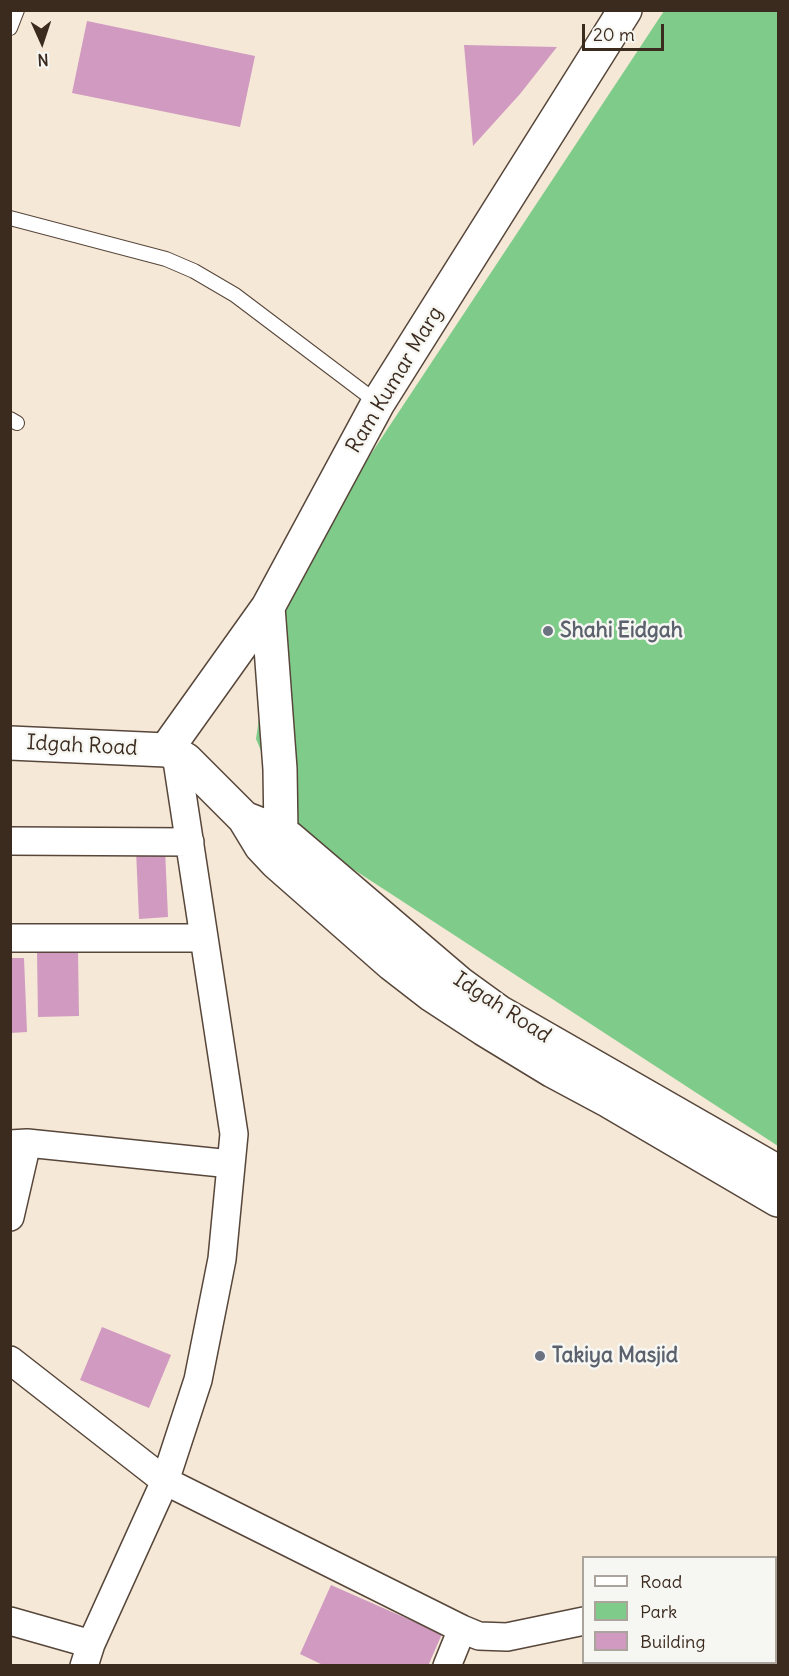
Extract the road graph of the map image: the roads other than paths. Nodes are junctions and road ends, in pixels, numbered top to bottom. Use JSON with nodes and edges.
{"nodes":[{"id":1,"x":17,"y":10,"type":"edge"},
{"id":2,"x":625,"y":10,"type":"edge"},
{"id":3,"x":10,"y":28,"type":"edge"},
{"id":4,"x":10,"y":218,"type":"edge"},
{"id":5,"x":378,"y":403,"type":"junction"},
{"id":6,"x":268,"y":607,"type":"junction"},
{"id":7,"x":10,"y":743,"type":"edge"},
{"id":8,"x":176,"y":755,"type":"junction"},
{"id":9,"x":244,"y":818,"type":"junction"},
{"id":10,"x":281,"y":834,"type":"junction"},
{"id":11,"x":10,"y":841,"type":"edge"},
{"id":12,"x":189,"y":842,"type":"junction"},
{"id":13,"x":10,"y":938,"type":"edge"},
{"id":14,"x":204,"y":938,"type":"junction"},
{"id":15,"x":19,"y":1144,"type":"edge"},
{"id":16,"x":231,"y":1164,"type":"junction"},
{"id":17,"x":778,"y":1172,"type":"edge"},
{"id":18,"x":778,"y":1200,"type":"edge"},
{"id":19,"x":10,"y":1217,"type":"edge"},
{"id":20,"x":10,"y":1359,"type":"edge"},
{"id":21,"x":165,"y":1481,"type":"junction"},
{"id":22,"x":10,"y":1621,"type":"edge"},
{"id":23,"x":582,"y":1621,"type":"edge"},
{"id":24,"x":462,"y":1629,"type":"junction"},
{"id":25,"x":87,"y":1655,"type":"edge"},
{"id":26,"x":447,"y":1665,"type":"edge"}],
"edges":[{"from":1,"to":3,"type":"lane"},
{"from":2,"to":5,"type":"street","name":"Ram Kumar Marg"},
{"from":4,"to":5,"type":"lane"},
{"from":5,"to":6,"type":"street","name":"Ram Kumar Marg"},
{"from":6,"to":8,"type":"street","name":"Ram Kumar Marg"},
{"from":6,"to":10,"type":"street"},
{"from":7,"to":8,"type":"street","name":"Idgah Road"},
{"from":8,"to":9,"type":"street"},
{"from":8,"to":12,"type":"street"},
{"from":9,"to":10,"type":"street","name":"Idgah Road"},
{"from":9,"to":18,"type":"street"},
{"from":10,"to":17,"type":"street","name":"Idgah Road"},
{"from":11,"to":12,"type":"street"},
{"from":12,"to":14,"type":"street"},
{"from":13,"to":14,"type":"street"},
{"from":14,"to":16,"type":"street"},
{"from":15,"to":16,"type":"street"},
{"from":15,"to":19,"type":"street"},
{"from":16,"to":21,"type":"street"},
{"from":20,"to":21,"type":"street"},
{"from":21,"to":24,"type":"street"},
{"from":21,"to":25,"type":"street"},
{"from":22,"to":25,"type":"street"},
{"from":23,"to":24,"type":"street"},
{"from":24,"to":26,"type":"street"}]}
